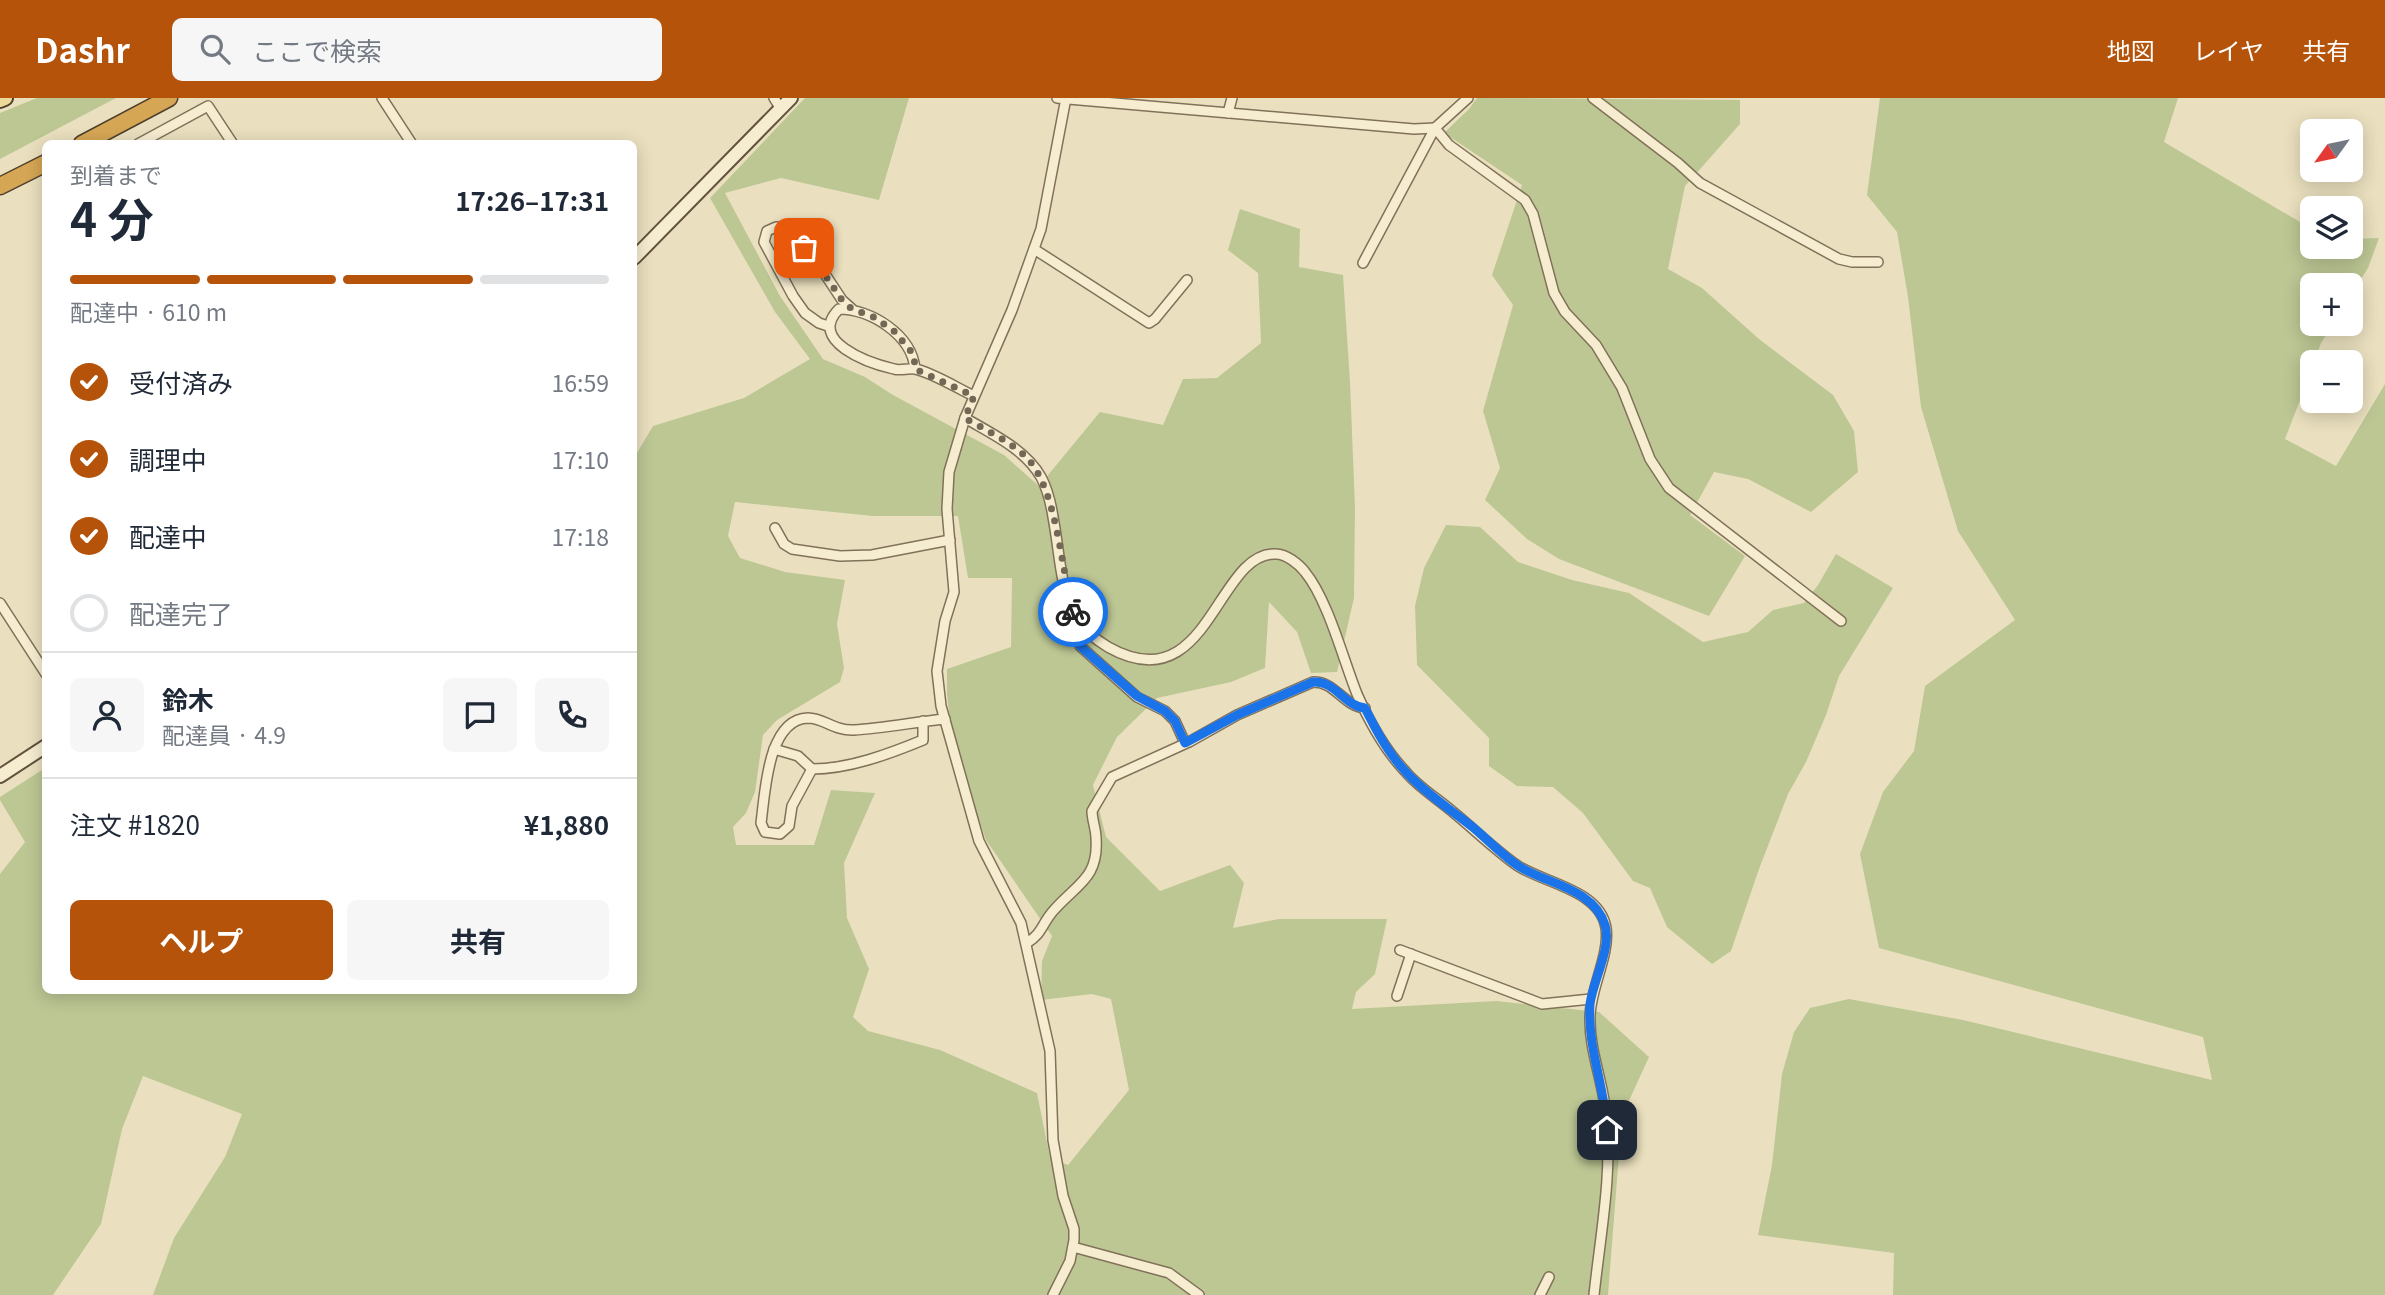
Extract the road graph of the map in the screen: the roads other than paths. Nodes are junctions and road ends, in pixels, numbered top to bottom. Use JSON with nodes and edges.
{"nodes":[{"id":1,"x":5,"y":98,"type":"edge"},
{"id":2,"x":169,"y":98,"type":"edge"},
{"id":3,"x":382,"y":98,"type":"edge"},
{"id":4,"x":792,"y":98,"type":"edge"},
{"id":5,"x":1232,"y":98,"type":"edge"},
{"id":6,"x":1468,"y":98,"type":"edge"},
{"id":7,"x":1593,"y":98,"type":"edge"},
{"id":8,"x":1062,"y":99,"type":"edge"},
{"id":9,"x":0,"y":100,"type":"edge"},
{"id":10,"x":777,"y":103,"type":"edge"},
{"id":11,"x":1228,"y":113,"type":"junction"},
{"id":12,"x":1435,"y":128,"type":"junction"},
{"id":13,"x":90,"y":140,"type":"edge"},
{"id":14,"x":145,"y":140,"type":"edge"},
{"id":15,"x":230,"y":140,"type":"edge"},
{"id":16,"x":408,"y":140,"type":"edge"},
{"id":17,"x":42,"y":165,"type":"edge"},
{"id":18,"x":0,"y":186,"type":"edge"},
{"id":19,"x":1034,"y":249,"type":"junction"},
{"id":20,"x":637,"y":255,"type":"edge"},
{"id":21,"x":1878,"y":262,"type":"dead end"},
{"id":22,"x":1363,"y":263,"type":"dead end"},
{"id":23,"x":1187,"y":280,"type":"dead end"},
{"id":24,"x":852,"y":309,"type":"junction"},
{"id":25,"x":828,"y":326,"type":"junction"},
{"id":26,"x":915,"y":369,"type":"junction"},
{"id":27,"x":974,"y":396,"type":"junction"},
{"id":28,"x":965,"y":418,"type":"junction"},
{"id":29,"x":775,"y":528,"type":"dead end"},
{"id":30,"x":950,"y":540,"type":"junction"},
{"id":31,"x":0,"y":603,"type":"edge"},
{"id":32,"x":1074,"y":616,"type":"junction"},
{"id":33,"x":1841,"y":621,"type":"dead end"},
{"id":34,"x":42,"y":668,"type":"edge"},
{"id":35,"x":1365,"y":708,"type":"junction"},
{"id":36,"x":945,"y":719,"type":"junction"},
{"id":37,"x":923,"y":721,"type":"junction"},
{"id":38,"x":1185,"y":743,"type":"junction"},
{"id":39,"x":42,"y":749,"type":"edge"},
{"id":40,"x":774,"y":749,"type":"junction"},
{"id":41,"x":812,"y":769,"type":"junction"},
{"id":42,"x":0,"y":776,"type":"edge"},
{"id":43,"x":1027,"y":943,"type":"junction"},
{"id":44,"x":1400,"y":950,"type":"dead end"},
{"id":45,"x":1411,"y":954,"type":"junction"},
{"id":46,"x":1397,"y":996,"type":"dead end"},
{"id":47,"x":1591,"y":999,"type":"junction"},
{"id":48,"x":1073,"y":1247,"type":"junction"},
{"id":49,"x":1549,"y":1277,"type":"dead end"},
{"id":50,"x":1053,"y":1295,"type":"edge"},
{"id":51,"x":1199,"y":1295,"type":"edge"},
{"id":52,"x":1540,"y":1295,"type":"edge"},
{"id":53,"x":1594,"y":1295,"type":"edge"}],
"edges":[{"from":1,"to":9,"type":"main road"},
{"from":2,"to":13,"type":"highway"},
{"from":3,"to":16,"type":"street"},
{"from":4,"to":10,"type":"street"},
{"from":5,"to":11,"type":"street"},
{"from":6,"to":12,"type":"street"},
{"from":7,"to":21,"type":"street"},
{"from":8,"to":11,"type":"street"},
{"from":8,"to":19,"type":"street"},
{"from":10,"to":20,"type":"street"},
{"from":11,"to":12,"type":"street"},
{"from":12,"to":22,"type":"street"},
{"from":12,"to":33,"type":"street"},
{"from":14,"to":15,"type":"street"},
{"from":17,"to":18,"type":"highway"},
{"from":19,"to":23,"type":"street"},
{"from":19,"to":27,"type":"street"},
{"from":24,"to":25,"type":"street"},
{"from":24,"to":25,"type":"street"},
{"from":24,"to":26,"type":"street"},
{"from":25,"to":26,"type":"street"},
{"from":26,"to":27,"type":"street"},
{"from":27,"to":28,"type":"street"},
{"from":28,"to":30,"type":"street"},
{"from":28,"to":32,"type":"street"},
{"from":29,"to":30,"type":"street"},
{"from":30,"to":36,"type":"street"},
{"from":31,"to":34,"type":"street"},
{"from":32,"to":35,"type":"street"},
{"from":32,"to":38,"type":"street"},
{"from":35,"to":38,"type":"street"},
{"from":35,"to":47,"type":"street"},
{"from":36,"to":37,"type":"street"},
{"from":36,"to":43,"type":"street"},
{"from":37,"to":40,"type":"street"},
{"from":37,"to":41,"type":"street"},
{"from":38,"to":43,"type":"street"},
{"from":39,"to":42,"type":"street"},
{"from":40,"to":41,"type":"street"},
{"from":40,"to":41,"type":"street"},
{"from":43,"to":48,"type":"street"},
{"from":44,"to":45,"type":"street"},
{"from":45,"to":46,"type":"street"},
{"from":45,"to":47,"type":"street"},
{"from":47,"to":53,"type":"street"},
{"from":48,"to":50,"type":"street"},
{"from":48,"to":51,"type":"street"},
{"from":49,"to":52,"type":"street"}]}
